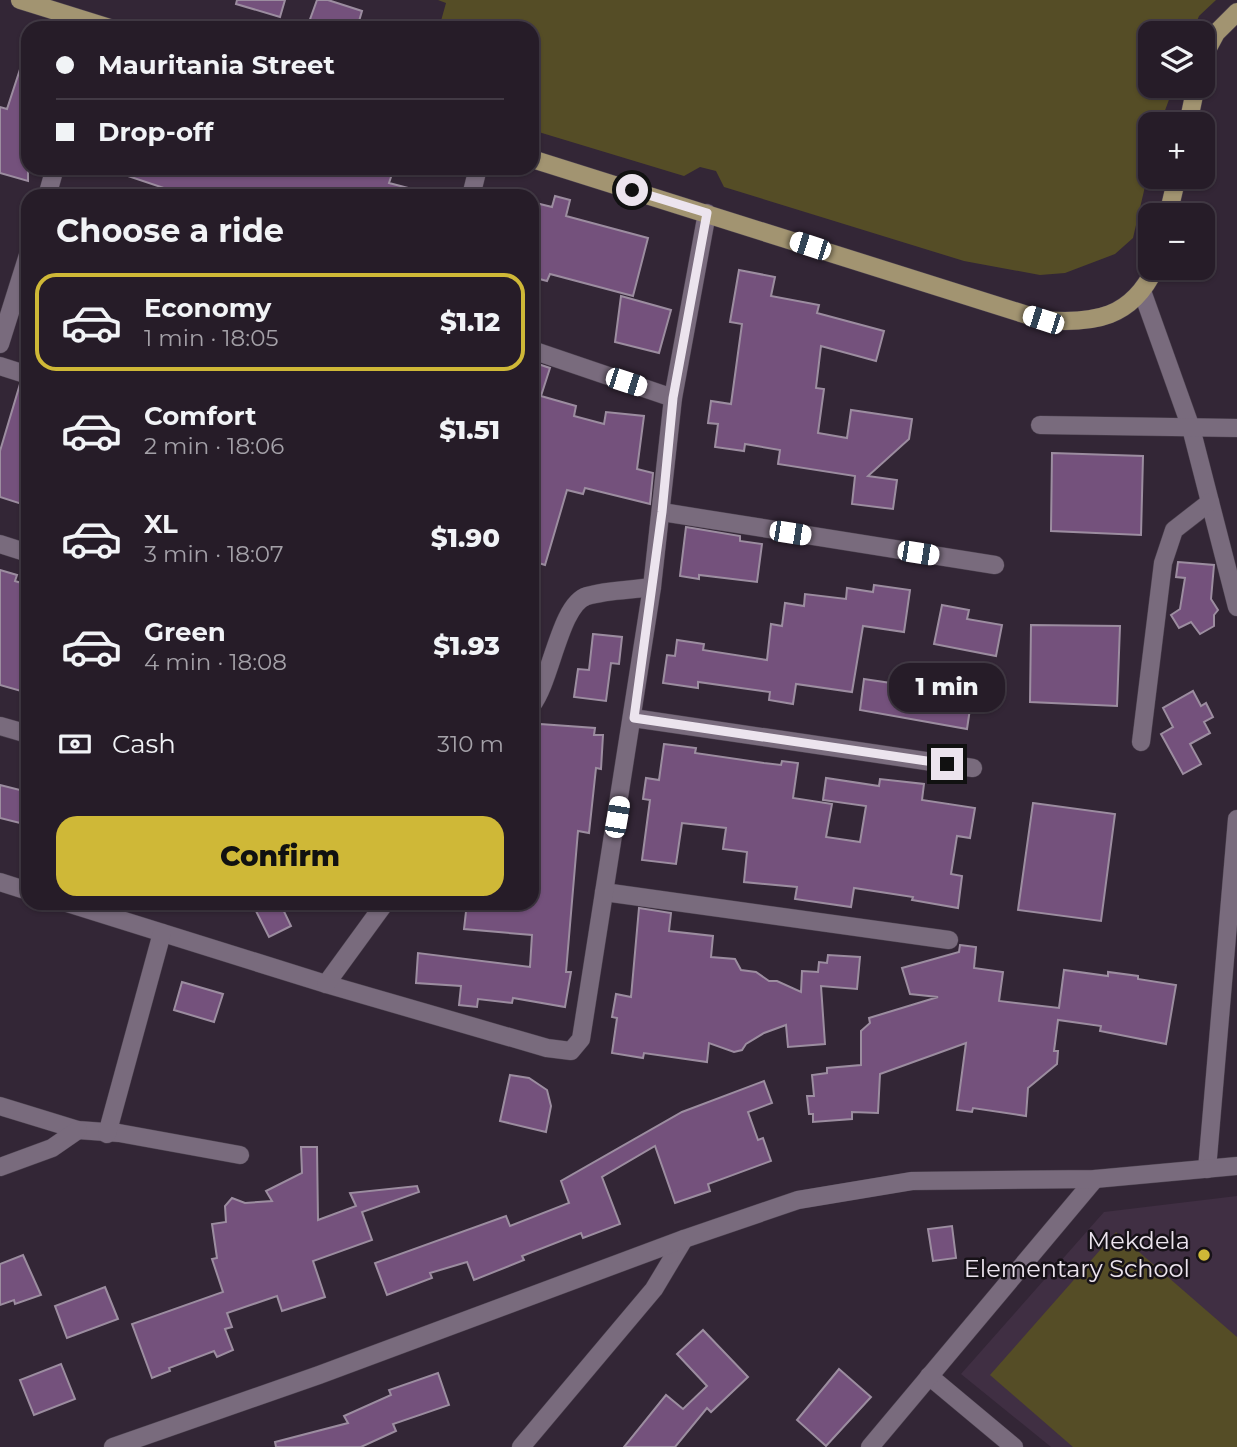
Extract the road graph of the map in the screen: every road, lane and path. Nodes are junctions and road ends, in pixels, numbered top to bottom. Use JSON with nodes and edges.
{"nodes":[{"id":1,"x":20,"y":0,"type":"edge"},
{"id":2,"x":1237,"y":12,"type":"edge"},
{"id":3,"x":85,"y":21,"type":"edge"},
{"id":4,"x":1215,"y":35,"type":"edge"},
{"id":5,"x":539,"y":161,"type":"edge"},
{"id":6,"x":707,"y":213,"type":"junction"},
{"id":7,"x":21,"y":277,"type":"edge"},
{"id":8,"x":1148,"y":280,"type":"edge"},
{"id":9,"x":1142,"y":291,"type":"junction"},
{"id":10,"x":0,"y":344,"type":"edge"},
{"id":11,"x":539,"y":352,"type":"edge"},
{"id":12,"x":0,"y":366,"type":"edge"},
{"id":13,"x":21,"y":373,"type":"edge"},
{"id":14,"x":673,"y":398,"type":"junction"},
{"id":15,"x":1040,"y":425,"type":"dead end"},
{"id":16,"x":1191,"y":428,"type":"junction"},
{"id":17,"x":1237,"y":428,"type":"edge"},
{"id":18,"x":1210,"y":502,"type":"junction"},
{"id":19,"x":662,"y":512,"type":"junction"},
{"id":20,"x":0,"y":544,"type":"edge"},
{"id":21,"x":21,"y":551,"type":"edge"},
{"id":22,"x":995,"y":565,"type":"dead end"},
{"id":23,"x":652,"y":587,"type":"junction"},
{"id":24,"x":1236,"y":603,"type":"edge"},
{"id":25,"x":539,"y":689,"type":"edge"},
{"id":26,"x":634,"y":718,"type":"junction"},
{"id":27,"x":0,"y":726,"type":"edge"},
{"id":28,"x":21,"y":732,"type":"edge"},
{"id":29,"x":1141,"y":742,"type":"dead end"},
{"id":30,"x":973,"y":768,"type":"dead end"},
{"id":31,"x":1237,"y":819,"type":"edge"},
{"id":32,"x":0,"y":882,"type":"edge"},
{"id":33,"x":21,"y":889,"type":"edge"},
{"id":34,"x":604,"y":892,"type":"junction"},
{"id":35,"x":89,"y":910,"type":"edge"},
{"id":36,"x":380,"y":910,"type":"edge"},
{"id":37,"x":162,"y":933,"type":"junction"},
{"id":38,"x":949,"y":940,"type":"dead end"},
{"id":39,"x":326,"y":984,"type":"junction"},
{"id":40,"x":0,"y":1106,"type":"edge"},
{"id":41,"x":78,"y":1130,"type":"junction"},
{"id":42,"x":107,"y":1134,"type":"junction"},
{"id":43,"x":240,"y":1155,"type":"dead end"},
{"id":44,"x":1237,"y":1166,"type":"edge"},
{"id":45,"x":0,"y":1167,"type":"edge"},
{"id":46,"x":1208,"y":1169,"type":"junction"},
{"id":47,"x":1095,"y":1179,"type":"junction"},
{"id":48,"x":684,"y":1240,"type":"junction"},
{"id":49,"x":929,"y":1376,"type":"junction"},
{"id":50,"x":114,"y":1447,"type":"edge"},
{"id":51,"x":521,"y":1447,"type":"edge"},
{"id":52,"x":870,"y":1447,"type":"edge"},
{"id":53,"x":1014,"y":1447,"type":"edge"}],
"edges":[{"from":1,"to":3,"type":"main road"},
{"from":2,"to":4,"type":"main road"},
{"from":5,"to":6,"type":"main road"},
{"from":6,"to":9,"type":"main road"},
{"from":6,"to":14,"type":"street"},
{"from":7,"to":10,"type":"street"},
{"from":8,"to":9,"type":"main road"},
{"from":9,"to":16,"type":"street"},
{"from":11,"to":14,"type":"street"},
{"from":12,"to":13,"type":"street"},
{"from":14,"to":19,"type":"street"},
{"from":15,"to":16,"type":"street"},
{"from":16,"to":17,"type":"street"},
{"from":16,"to":18,"type":"street"},
{"from":18,"to":24,"type":"street"},
{"from":18,"to":29,"type":"street"},
{"from":19,"to":22,"type":"street"},
{"from":19,"to":23,"type":"street"},
{"from":20,"to":21,"type":"street"},
{"from":23,"to":25,"type":"street"},
{"from":23,"to":26,"type":"street"},
{"from":26,"to":30,"type":"street"},
{"from":26,"to":34,"type":"street"},
{"from":27,"to":28,"type":"street"},
{"from":31,"to":46,"type":"street"},
{"from":32,"to":33,"type":"street"},
{"from":34,"to":38,"type":"street"},
{"from":34,"to":39,"type":"street"},
{"from":35,"to":37,"type":"street"},
{"from":36,"to":39,"type":"street"},
{"from":37,"to":39,"type":"street"},
{"from":37,"to":42,"type":"street"},
{"from":40,"to":41,"type":"street"},
{"from":41,"to":42,"type":"street"},
{"from":41,"to":45,"type":"street"},
{"from":42,"to":43,"type":"street"},
{"from":44,"to":46,"type":"street"},
{"from":46,"to":47,"type":"street"},
{"from":47,"to":48,"type":"street"},
{"from":47,"to":49,"type":"street"},
{"from":48,"to":50,"type":"street"},
{"from":48,"to":51,"type":"street"},
{"from":49,"to":52,"type":"street"},
{"from":49,"to":53,"type":"street"}]}
